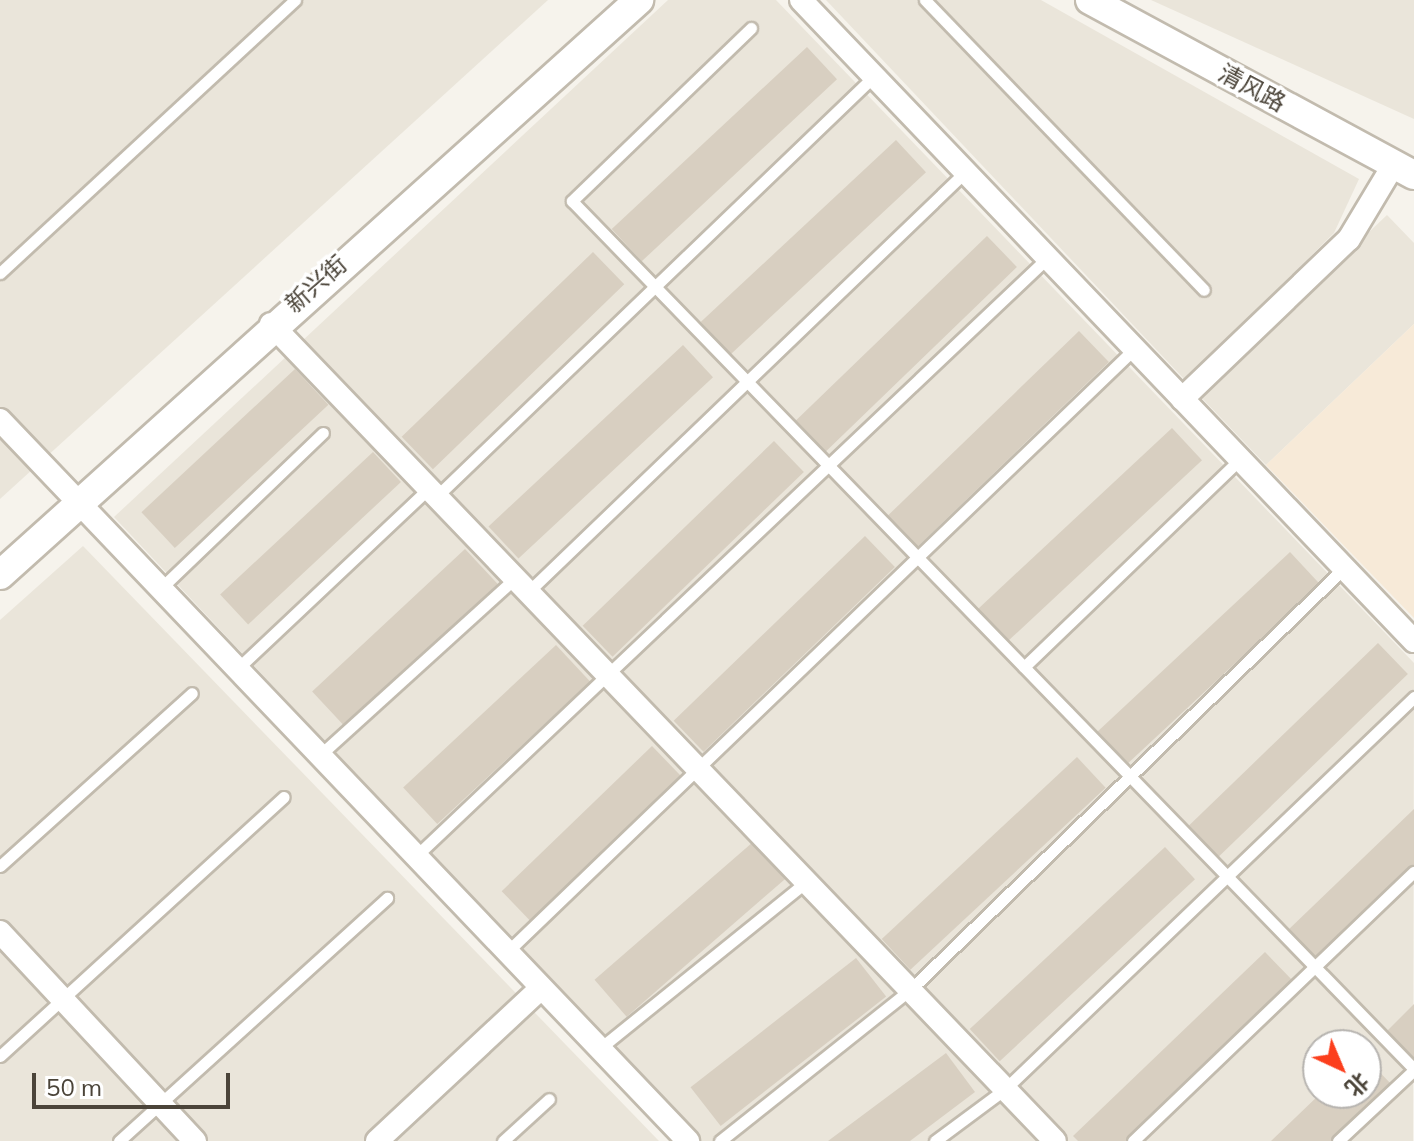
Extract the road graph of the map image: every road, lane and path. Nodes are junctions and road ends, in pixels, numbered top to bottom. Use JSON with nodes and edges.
{"nodes":[{"id":1,"x":295,"y":0,"type":"edge"},
{"id":2,"x":639,"y":0,"type":"edge"},
{"id":3,"x":801,"y":0,"type":"edge"},
{"id":4,"x":925,"y":0,"type":"edge"},
{"id":5,"x":1090,"y":0,"type":"edge"},
{"id":6,"x":751,"y":28,"type":"dead end"},
{"id":7,"x":874,"y":76,"type":"junction"},
{"id":8,"x":1404,"y":169,"type":"edge"},
{"id":9,"x":965,"y":172,"type":"junction"},
{"id":10,"x":1047,"y":258,"type":"junction"},
{"id":11,"x":0,"y":273,"type":"edge"},
{"id":12,"x":655,"y":287,"type":"junction"},
{"id":13,"x":1204,"y":290,"type":"dead end"},
{"id":14,"x":271,"y":324,"type":"junction"},
{"id":15,"x":1134,"y":349,"type":"junction"},
{"id":16,"x":747,"y":382,"type":"junction"},
{"id":17,"x":1182,"y":399,"type":"junction"},
{"id":18,"x":0,"y":420,"type":"edge"},
{"id":19,"x":323,"y":433,"type":"dead end"},
{"id":20,"x":1240,"y":459,"type":"junction"},
{"id":21,"x":828,"y":465,"type":"junction"},
{"id":22,"x":433,"y":492,"type":"junction"},
{"id":23,"x":78,"y":504,"type":"junction"},
{"id":24,"x":918,"y":558,"type":"junction"},
{"id":25,"x":1344,"y":568,"type":"junction"},
{"id":26,"x":0,"y":575,"type":"edge"},
{"id":27,"x":522,"y":585,"type":"junction"},
{"id":28,"x":159,"y":590,"type":"junction"},
{"id":29,"x":1414,"y":641,"type":"edge"},
{"id":30,"x":1024,"y":667,"type":"junction"},
{"id":31,"x":236,"y":670,"type":"junction"},
{"id":32,"x":608,"y":675,"type":"junction"},
{"id":33,"x":192,"y":693,"type":"dead end"},
{"id":34,"x":1414,"y":697,"type":"edge"},
{"id":35,"x":319,"y":756,"type":"junction"},
{"id":36,"x":699,"y":770,"type":"junction"},
{"id":37,"x":1130,"y":776,"type":"junction"},
{"id":38,"x":284,"y":797,"type":"dead end"},
{"id":39,"x":415,"y":857,"type":"junction"},
{"id":40,"x":0,"y":866,"type":"edge"},
{"id":41,"x":1414,"y":872,"type":"edge"},
{"id":42,"x":1227,"y":876,"type":"junction"},
{"id":43,"x":806,"y":882,"type":"junction"},
{"id":44,"x":387,"y":898,"type":"dead end"},
{"id":45,"x":0,"y":932,"type":"edge"},
{"id":46,"x":507,"y":952,"type":"junction"},
{"id":47,"x":1315,"y":967,"type":"junction"},
{"id":48,"x":541,"y":988,"type":"junction"},
{"id":49,"x":910,"y":990,"type":"junction"},
{"id":50,"x":63,"y":999,"type":"junction"},
{"id":51,"x":599,"y":1049,"type":"junction"},
{"id":52,"x":0,"y":1056,"type":"edge"},
{"id":53,"x":1414,"y":1069,"type":"edge"},
{"id":54,"x":1005,"y":1089,"type":"junction"},
{"id":55,"x":549,"y":1099,"type":"dead end"},
{"id":56,"x":160,"y":1104,"type":"junction"},
{"id":57,"x":119,"y":1141,"type":"edge"},
{"id":58,"x":195,"y":1141,"type":"edge"},
{"id":59,"x":377,"y":1141,"type":"edge"},
{"id":60,"x":503,"y":1141,"type":"edge"},
{"id":61,"x":688,"y":1141,"type":"edge"},
{"id":62,"x":720,"y":1141,"type":"edge"},
{"id":63,"x":935,"y":1141,"type":"edge"},
{"id":64,"x":1055,"y":1141,"type":"edge"},
{"id":65,"x":1133,"y":1141,"type":"edge"},
{"id":66,"x":1338,"y":1141,"type":"edge"}],
"edges":[{"from":1,"to":11,"type":"lane"},
{"from":2,"to":14,"type":"street","name":"新兴街"},
{"from":3,"to":7,"type":"street"},
{"from":4,"to":13,"type":"lane"},
{"from":5,"to":8,"type":"street","name":"清风路"},
{"from":6,"to":12,"type":"lane"},
{"from":7,"to":9,"type":"street"},
{"from":7,"to":12,"type":"lane"},
{"from":8,"to":17,"type":"street"},
{"from":9,"to":10,"type":"street"},
{"from":9,"to":16,"type":"lane"},
{"from":10,"to":15,"type":"street"},
{"from":10,"to":21,"type":"lane"},
{"from":12,"to":16,"type":"lane"},
{"from":12,"to":22,"type":"lane"},
{"from":14,"to":22,"type":"street"},
{"from":14,"to":23,"type":"street","name":"新兴街"},
{"from":15,"to":17,"type":"street"},
{"from":15,"to":24,"type":"lane"},
{"from":16,"to":21,"type":"lane"},
{"from":16,"to":27,"type":"lane"},
{"from":17,"to":20,"type":"street"},
{"from":18,"to":23,"type":"street"},
{"from":19,"to":28,"type":"lane"},
{"from":20,"to":25,"type":"street"},
{"from":20,"to":30,"type":"lane"},
{"from":21,"to":24,"type":"lane"},
{"from":21,"to":32,"type":"lane"},
{"from":22,"to":27,"type":"street"},
{"from":22,"to":31,"type":"lane"},
{"from":23,"to":26,"type":"street","name":"新兴街"},
{"from":23,"to":28,"type":"street"},
{"from":24,"to":30,"type":"lane"},
{"from":24,"to":36,"type":"lane"},
{"from":25,"to":29,"type":"street"},
{"from":25,"to":37,"type":"lane"},
{"from":27,"to":32,"type":"street"},
{"from":27,"to":35,"type":"lane"},
{"from":28,"to":31,"type":"street"},
{"from":30,"to":37,"type":"lane"},
{"from":31,"to":35,"type":"street"},
{"from":32,"to":36,"type":"street"},
{"from":32,"to":39,"type":"lane"},
{"from":33,"to":40,"type":"lane"},
{"from":34,"to":42,"type":"lane"},
{"from":35,"to":39,"type":"street"},
{"from":36,"to":43,"type":"street"},
{"from":36,"to":46,"type":"lane"},
{"from":37,"to":42,"type":"lane"},
{"from":37,"to":49,"type":"lane"},
{"from":38,"to":50,"type":"lane"},
{"from":39,"to":46,"type":"street"},
{"from":41,"to":47,"type":"lane"},
{"from":42,"to":47,"type":"lane"},
{"from":42,"to":54,"type":"lane"},
{"from":43,"to":49,"type":"street"},
{"from":43,"to":51,"type":"lane"},
{"from":44,"to":56,"type":"lane"},
{"from":45,"to":50,"type":"street"},
{"from":46,"to":48,"type":"street"},
{"from":47,"to":53,"type":"lane"},
{"from":47,"to":65,"type":"lane"},
{"from":48,"to":51,"type":"street"},
{"from":48,"to":59,"type":"street"},
{"from":49,"to":54,"type":"street"},
{"from":49,"to":62,"type":"lane"},
{"from":50,"to":52,"type":"lane"},
{"from":50,"to":56,"type":"street"},
{"from":51,"to":61,"type":"street"},
{"from":53,"to":66,"type":"lane"},
{"from":54,"to":63,"type":"lane"},
{"from":54,"to":64,"type":"street"},
{"from":55,"to":60,"type":"lane"},
{"from":56,"to":57,"type":"lane"},
{"from":56,"to":58,"type":"street"}]}
